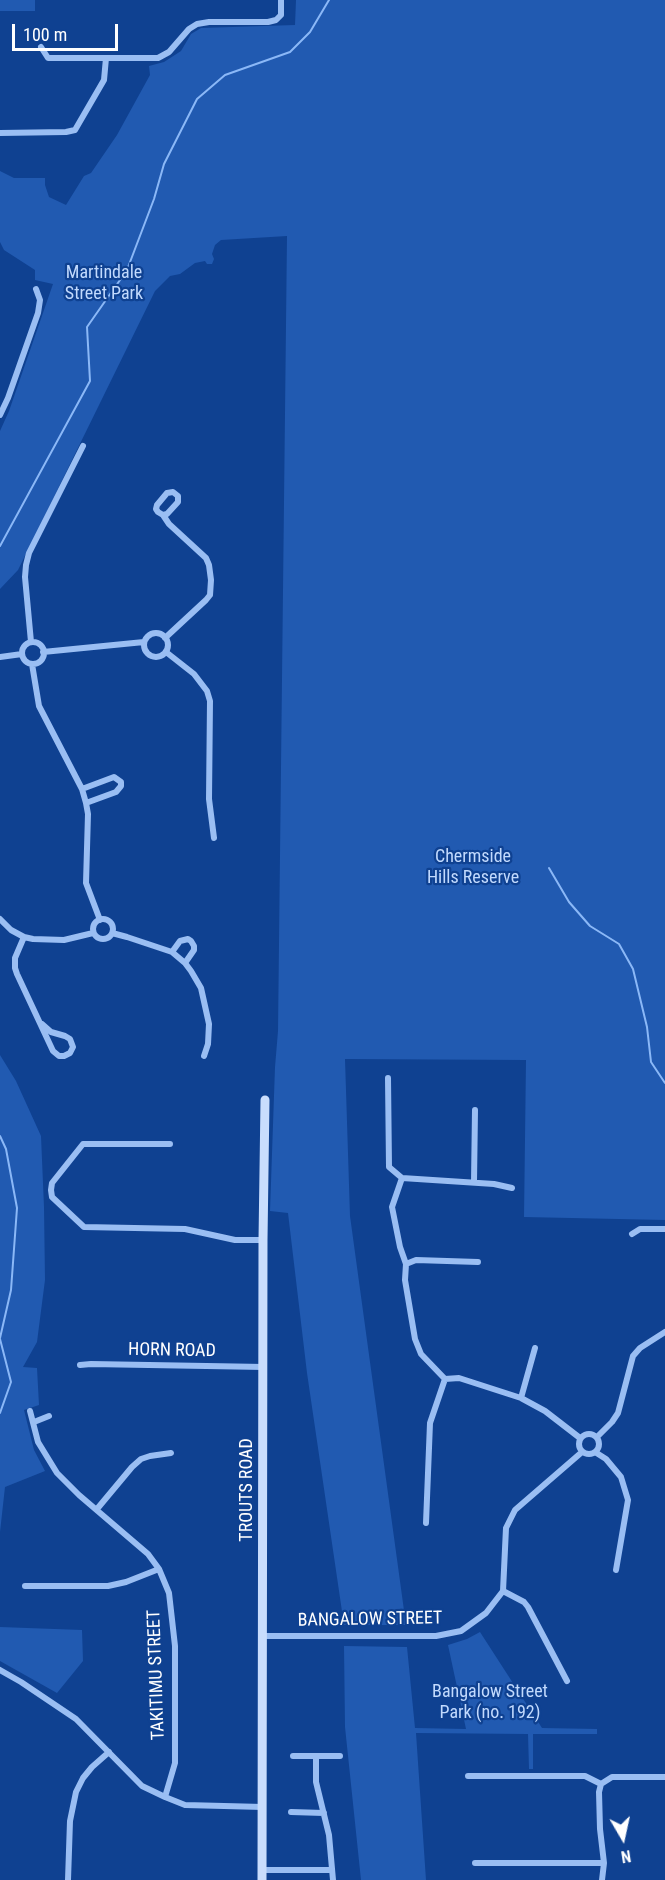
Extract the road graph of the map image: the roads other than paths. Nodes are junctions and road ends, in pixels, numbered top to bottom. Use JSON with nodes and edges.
{"nodes":[{"id":1,"x":281,"y":0,"type":"edge"},
{"id":2,"x":41,"y":47,"type":"dead end"},
{"id":3,"x":106,"y":58,"type":"junction"},
{"id":4,"x":0,"y":133,"type":"edge"},
{"id":5,"x":36,"y":289,"type":"dead end"},
{"id":6,"x":0,"y":415,"type":"edge"},
{"id":7,"x":83,"y":446,"type":"dead end"},
{"id":8,"x":163,"y":515,"type":"dead end"},
{"id":9,"x":165,"y":638,"type":"junction"},
{"id":10,"x":31,"y":642,"type":"junction"},
{"id":11,"x":144,"y":642,"type":"junction"},
{"id":12,"x":43,"y":652,"type":"junction"},
{"id":13,"x":166,"y":652,"type":"junction"},
{"id":14,"x":22,"y":654,"type":"junction"},
{"id":15,"x":0,"y":657,"type":"edge"},
{"id":16,"x":32,"y":664,"type":"junction"},
{"id":17,"x":82,"y":789,"type":"junction"},
{"id":18,"x":86,"y":803,"type":"junction"},
{"id":19,"x":214,"y":838,"type":"dead end"},
{"id":20,"x":0,"y":919,"type":"edge"},
{"id":21,"x":100,"y":920,"type":"junction"},
{"id":22,"x":93,"y":933,"type":"junction"},
{"id":23,"x":112,"y":933,"type":"junction"},
{"id":24,"x":24,"y":937,"type":"junction"},
{"id":25,"x":172,"y":952,"type":"junction"},
{"id":26,"x":185,"y":963,"type":"junction"},
{"id":27,"x":42,"y":1024,"type":"junction"},
{"id":28,"x":204,"y":1056,"type":"dead end"},
{"id":29,"x":388,"y":1078,"type":"dead end"},
{"id":30,"x":265,"y":1100,"type":"dead end"},
{"id":31,"x":475,"y":1110,"type":"dead end"},
{"id":32,"x":170,"y":1144,"type":"dead end"},
{"id":33,"x":402,"y":1178,"type":"junction"},
{"id":34,"x":474,"y":1182,"type":"junction"},
{"id":35,"x":512,"y":1188,"type":"dead end"},
{"id":36,"x":665,"y":1229,"type":"edge"},
{"id":37,"x":632,"y":1234,"type":"dead end"},
{"id":38,"x":263,"y":1240,"type":"junction"},
{"id":39,"x":478,"y":1262,"type":"dead end"},
{"id":40,"x":405,"y":1264,"type":"junction"},
{"id":41,"x":665,"y":1332,"type":"edge"},
{"id":42,"x":535,"y":1347,"type":"dead end"},
{"id":43,"x":80,"y":1365,"type":"dead end"},
{"id":44,"x":264,"y":1367,"type":"junction"},
{"id":45,"x":445,"y":1378,"type":"junction"},
{"id":46,"x":521,"y":1398,"type":"junction"},
{"id":47,"x":30,"y":1411,"type":"dead end"},
{"id":48,"x":49,"y":1416,"type":"dead end"},
{"id":49,"x":34,"y":1422,"type":"junction"},
{"id":50,"x":597,"y":1437,"type":"junction"},
{"id":51,"x":580,"y":1438,"type":"junction"},
{"id":52,"x":171,"y":1452,"type":"dead end"},
{"id":53,"x":582,"y":1452,"type":"junction"},
{"id":54,"x":595,"y":1452,"type":"junction"},
{"id":55,"x":97,"y":1509,"type":"junction"},
{"id":56,"x":426,"y":1523,"type":"dead end"},
{"id":57,"x":159,"y":1569,"type":"junction"},
{"id":58,"x":616,"y":1570,"type":"dead end"},
{"id":59,"x":25,"y":1586,"type":"dead end"},
{"id":60,"x":503,"y":1591,"type":"junction"},
{"id":61,"x":264,"y":1636,"type":"junction"},
{"id":62,"x":0,"y":1670,"type":"edge"},
{"id":63,"x":567,"y":1681,"type":"dead end"},
{"id":64,"x":109,"y":1752,"type":"junction"},
{"id":65,"x":293,"y":1756,"type":"dead end"},
{"id":66,"x":316,"y":1756,"type":"junction"},
{"id":67,"x":340,"y":1756,"type":"dead end"},
{"id":68,"x":468,"y":1776,"type":"dead end"},
{"id":69,"x":665,"y":1777,"type":"edge"},
{"id":70,"x":601,"y":1784,"type":"junction"},
{"id":71,"x":165,"y":1797,"type":"junction"},
{"id":72,"x":263,"y":1806,"type":"junction"},
{"id":73,"x":291,"y":1812,"type":"dead end"},
{"id":74,"x":324,"y":1813,"type":"junction"},
{"id":75,"x":475,"y":1863,"type":"dead end"},
{"id":76,"x":604,"y":1863,"type":"junction"},
{"id":77,"x":332,"y":1870,"type":"junction"},
{"id":78,"x":262,"y":1875,"type":"edge"},
{"id":79,"x":68,"y":1880,"type":"edge"},
{"id":80,"x":333,"y":1880,"type":"edge"},
{"id":81,"x":602,"y":1880,"type":"edge"}],
"edges":[{"from":1,"to":3,"type":"street"},
{"from":2,"to":3,"type":"street"},
{"from":3,"to":4,"type":"street"},
{"from":5,"to":6,"type":"street"},
{"from":7,"to":10,"type":"street"},
{"from":8,"to":9,"type":"street"},
{"from":9,"to":11,"type":"street"},
{"from":9,"to":13,"type":"street"},
{"from":10,"to":12,"type":"street"},
{"from":10,"to":14,"type":"street"},
{"from":11,"to":12,"type":"street"},
{"from":11,"to":13,"type":"street"},
{"from":12,"to":16,"type":"street"},
{"from":13,"to":19,"type":"street"},
{"from":14,"to":15,"type":"street"},
{"from":14,"to":16,"type":"street"},
{"from":16,"to":17,"type":"street"},
{"from":17,"to":18,"type":"street"},
{"from":17,"to":18,"type":"street"},
{"from":18,"to":21,"type":"street"},
{"from":20,"to":24,"type":"street"},
{"from":21,"to":22,"type":"street"},
{"from":21,"to":23,"type":"street"},
{"from":22,"to":23,"type":"street"},
{"from":22,"to":24,"type":"street"},
{"from":23,"to":25,"type":"street"},
{"from":24,"to":27,"type":"street"},
{"from":25,"to":26,"type":"street"},
{"from":25,"to":26,"type":"street"},
{"from":26,"to":28,"type":"street"},
{"from":27,"to":27,"type":"street"},
{"from":29,"to":33,"type":"street"},
{"from":30,"to":38,"type":"street","name":"TROUTS ROAD"},
{"from":31,"to":34,"type":"street"},
{"from":32,"to":38,"type":"street"},
{"from":33,"to":34,"type":"street"},
{"from":33,"to":40,"type":"street"},
{"from":34,"to":35,"type":"street"},
{"from":36,"to":37,"type":"street"},
{"from":38,"to":44,"type":"street","name":"TROUTS ROAD"},
{"from":39,"to":40,"type":"street"},
{"from":40,"to":45,"type":"street"},
{"from":41,"to":50,"type":"street"},
{"from":42,"to":46,"type":"street"},
{"from":43,"to":44,"type":"street","name":"HORN ROAD"},
{"from":44,"to":61,"type":"street","name":"TROUTS ROAD"},
{"from":45,"to":46,"type":"street"},
{"from":45,"to":56,"type":"street"},
{"from":46,"to":51,"type":"street"},
{"from":47,"to":49,"type":"street","name":"TAKITIMU STREET"},
{"from":48,"to":49,"type":"street"},
{"from":49,"to":55,"type":"street","name":"TAKITIMU STREET"},
{"from":50,"to":51,"type":"street"},
{"from":50,"to":54,"type":"street"},
{"from":51,"to":53,"type":"street"},
{"from":52,"to":55,"type":"street"},
{"from":53,"to":54,"type":"street"},
{"from":53,"to":60,"type":"street"},
{"from":54,"to":58,"type":"street"},
{"from":55,"to":57,"type":"street","name":"TAKITIMU STREET"},
{"from":57,"to":59,"type":"street"},
{"from":57,"to":71,"type":"street","name":"TAKITIMU STREET"},
{"from":60,"to":61,"type":"street","name":"BANGALOW STREET"},
{"from":60,"to":63,"type":"street"},
{"from":61,"to":72,"type":"street","name":"TROUTS ROAD"},
{"from":62,"to":64,"type":"street"},
{"from":64,"to":71,"type":"street"},
{"from":64,"to":79,"type":"street"},
{"from":65,"to":66,"type":"street"},
{"from":66,"to":67,"type":"street"},
{"from":66,"to":74,"type":"street"},
{"from":68,"to":70,"type":"street"},
{"from":69,"to":70,"type":"street"},
{"from":70,"to":76,"type":"street"},
{"from":71,"to":72,"type":"street"},
{"from":72,"to":78,"type":"street","name":"TROUTS ROAD"},
{"from":73,"to":74,"type":"street"},
{"from":74,"to":77,"type":"street"},
{"from":75,"to":76,"type":"street"},
{"from":76,"to":81,"type":"street"},
{"from":77,"to":78,"type":"street"},
{"from":77,"to":80,"type":"street"}]}
